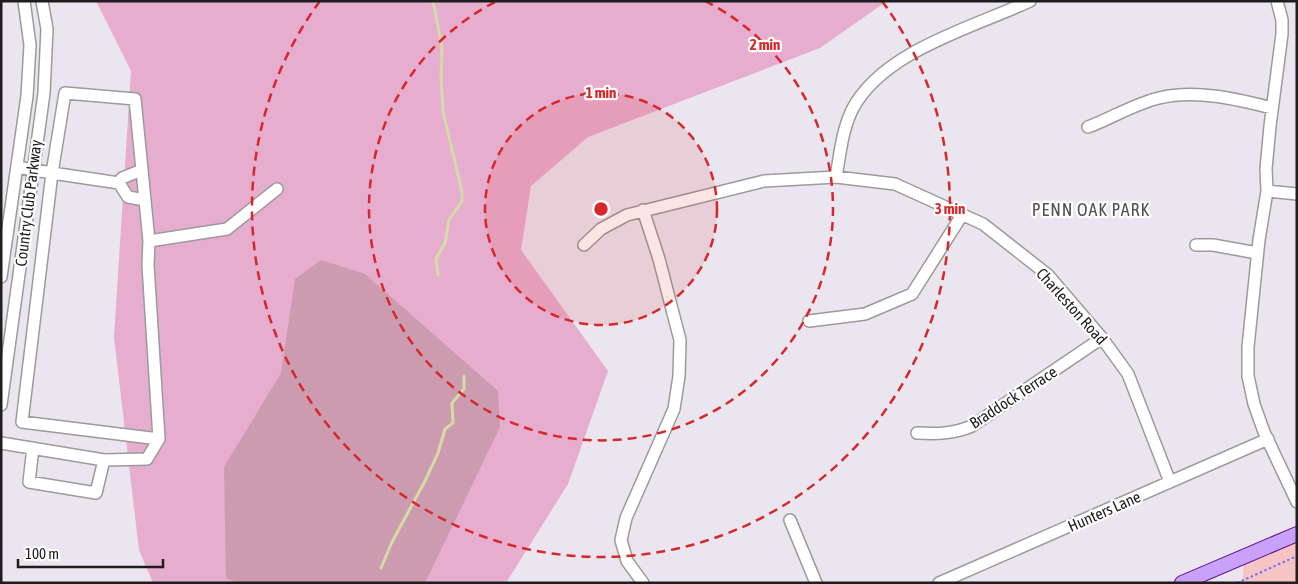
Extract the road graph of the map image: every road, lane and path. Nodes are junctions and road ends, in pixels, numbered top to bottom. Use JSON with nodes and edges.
{"nodes":[{"id":1,"x":24,"y":1,"type":"edge"},
{"id":2,"x":42,"y":1,"type":"edge"},
{"id":3,"x":1030,"y":1,"type":"edge"},
{"id":4,"x":1277,"y":1,"type":"edge"},
{"id":5,"x":1272,"y":108,"type":"junction"},
{"id":6,"x":1088,"y":127,"type":"dead end"},
{"id":7,"x":17,"y":166,"type":"junction"},
{"id":8,"x":32,"y":168,"type":"junction"},
{"id":9,"x":142,"y":170,"type":"junction"},
{"id":10,"x":52,"y":173,"type":"junction"},
{"id":11,"x":836,"y":176,"type":"junction"},
{"id":12,"x":119,"y":184,"type":"junction"},
{"id":13,"x":277,"y":189,"type":"dead end"},
{"id":14,"x":1267,"y":190,"type":"junction"},
{"id":15,"x":1297,"y":194,"type":"edge"},
{"id":16,"x":145,"y":200,"type":"junction"},
{"id":17,"x":642,"y":210,"type":"junction"},
{"id":18,"x":962,"y":215,"type":"junction"},
{"id":19,"x":149,"y":241,"type":"junction"},
{"id":20,"x":584,"y":245,"type":"dead end"},
{"id":21,"x":1196,"y":245,"type":"dead end"},
{"id":22,"x":1257,"y":252,"type":"junction"},
{"id":23,"x":1,"y":277,"type":"edge"},
{"id":24,"x":1,"y":316,"type":"edge"},
{"id":25,"x":13,"y":318,"type":"junction"},
{"id":26,"x":810,"y":321,"type":"dead end"},
{"id":27,"x":1102,"y":338,"type":"junction"},
{"id":28,"x":5,"y":345,"type":"edge"},
{"id":29,"x":1,"y":404,"type":"edge"},
{"id":30,"x":917,"y":433,"type":"dead end"},
{"id":31,"x":159,"y":439,"type":"junction"},
{"id":32,"x":1268,"y":440,"type":"junction"},
{"id":33,"x":1,"y":443,"type":"edge"},
{"id":34,"x":33,"y":448,"type":"junction"},
{"id":35,"x":104,"y":460,"type":"junction"},
{"id":36,"x":1170,"y":482,"type":"junction"},
{"id":37,"x":1297,"y":502,"type":"edge"},
{"id":38,"x":790,"y":520,"type":"dead end"},
{"id":39,"x":1297,"y":534,"type":"edge"},
{"id":40,"x":1297,"y":556,"type":"edge"},
{"id":41,"x":643,"y":583,"type":"edge"},
{"id":42,"x":816,"y":583,"type":"edge"},
{"id":43,"x":939,"y":583,"type":"edge"},
{"id":44,"x":1182,"y":583,"type":"edge"},
{"id":45,"x":1237,"y":583,"type":"edge"}],
"edges":[{"from":1,"to":7,"type":"street","name":"Country Club Parkway"},
{"from":2,"to":8,"type":"street","name":"Country Club Parkway"},
{"from":3,"to":11,"type":"street"},
{"from":4,"to":5,"type":"street"},
{"from":5,"to":6,"type":"street"},
{"from":5,"to":14,"type":"street"},
{"from":7,"to":8,"type":"street"},
{"from":7,"to":23,"type":"street","name":"Country Club Parkway"},
{"from":8,"to":10,"type":"street"},
{"from":8,"to":25,"type":"street","name":"Country Club Parkway"},
{"from":9,"to":10,"type":"street"},
{"from":9,"to":12,"type":"street"},
{"from":9,"to":16,"type":"street"},
{"from":10,"to":12,"type":"street"},
{"from":10,"to":31,"type":"street"},
{"from":11,"to":17,"type":"street","name":"Charleston Road"},
{"from":11,"to":18,"type":"street","name":"Charleston Road"},
{"from":12,"to":16,"type":"street"},
{"from":13,"to":19,"type":"street"},
{"from":14,"to":15,"type":"street"},
{"from":14,"to":22,"type":"street"},
{"from":16,"to":19,"type":"street"},
{"from":17,"to":20,"type":"street","name":"Charleston Road"},
{"from":17,"to":41,"type":"street"},
{"from":18,"to":26,"type":"street"},
{"from":18,"to":27,"type":"street","name":"Charleston Road"},
{"from":19,"to":31,"type":"street"},
{"from":21,"to":22,"type":"street"},
{"from":22,"to":32,"type":"street"},
{"from":24,"to":25,"type":"street"},
{"from":25,"to":28,"type":"street","name":"Country Club Parkway"},
{"from":27,"to":30,"type":"street","name":"Braddock Terrace"},
{"from":27,"to":36,"type":"street","name":"Charleston Road"},
{"from":28,"to":29,"type":"street","name":"Country Club Parkway"},
{"from":31,"to":35,"type":"street"},
{"from":32,"to":36,"type":"street","name":"Hunters Lane"},
{"from":32,"to":37,"type":"street"},
{"from":33,"to":34,"type":"street"},
{"from":34,"to":35,"type":"street"},
{"from":34,"to":35,"type":"street"},
{"from":36,"to":43,"type":"street","name":"Hunters Lane"},
{"from":38,"to":42,"type":"street"},
{"from":39,"to":44,"type":"main road"},
{"from":40,"to":45,"type":"path"}]}
